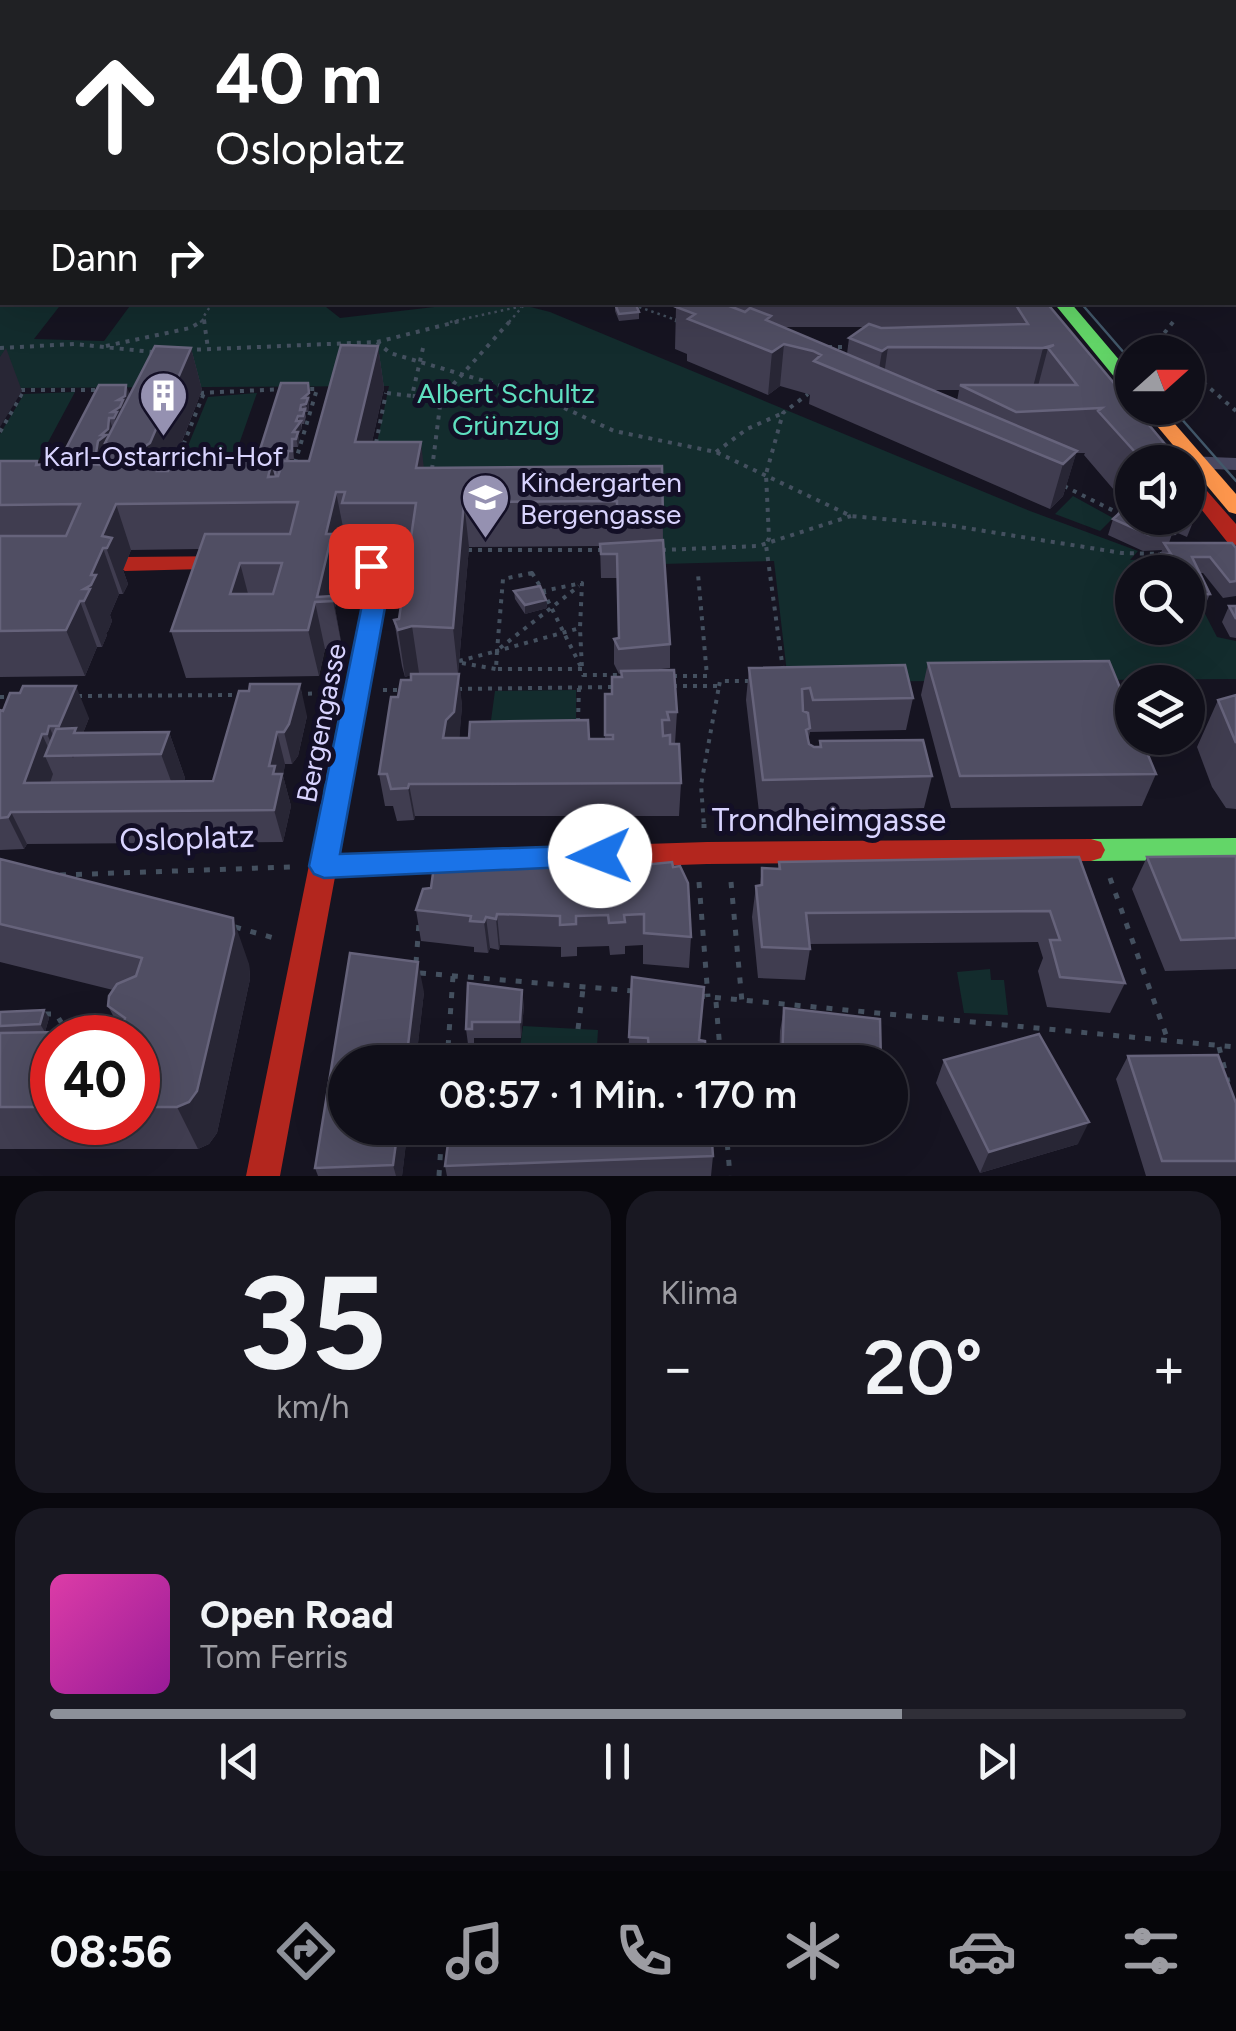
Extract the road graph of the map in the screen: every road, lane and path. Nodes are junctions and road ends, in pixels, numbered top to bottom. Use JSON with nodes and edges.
{"nodes":[{"id":1,"x":212,"y":305,"type":"edge"},
{"id":2,"x":525,"y":305,"type":"edge"},
{"id":3,"x":1042,"y":305,"type":"edge"},
{"id":4,"x":1064,"y":305,"type":"edge"},
{"id":5,"x":640,"y":307,"type":"edge"},
{"id":6,"x":204,"y":320,"type":"junction"},
{"id":7,"x":679,"y":321,"type":"edge"},
{"id":8,"x":1173,"y":322,"type":"dead end"},
{"id":9,"x":1163,"y":335,"type":"edge"},
{"id":10,"x":377,"y":342,"type":"junction"},
{"id":11,"x":101,"y":347,"type":"junction"},
{"id":12,"x":858,"y":347,"type":"edge"},
{"id":13,"x":0,"y":348,"type":"edge"},
{"id":14,"x":423,"y":348,"type":"dead end"},
{"id":15,"x":825,"y":348,"type":"edge"},
{"id":16,"x":208,"y":349,"type":"junction"},
{"id":17,"x":188,"y":350,"type":"edge"},
{"id":18,"x":169,"y":352,"type":"edge"},
{"id":19,"x":420,"y":362,"type":"junction"},
{"id":20,"x":1115,"y":366,"type":"edge"},
{"id":21,"x":463,"y":374,"type":"junction"},
{"id":22,"x":1205,"y":383,"type":"edge"},
{"id":23,"x":12,"y":390,"type":"dead end"},
{"id":24,"x":24,"y":390,"type":"junction"},
{"id":25,"x":100,"y":390,"type":"edge"},
{"id":26,"x":384,"y":393,"type":"joint"},
{"id":27,"x":808,"y":394,"type":"dead end"},
{"id":28,"x":412,"y":396,"type":"junction"},
{"id":29,"x":441,"y":398,"type":"junction"},
{"id":30,"x":1236,"y":411,"type":"edge"},
{"id":31,"x":783,"y":413,"type":"junction"},
{"id":32,"x":0,"y":432,"type":"edge"},
{"id":33,"x":1159,"y":445,"type":"edge"},
{"id":34,"x":374,"y":449,"type":"edge"},
{"id":35,"x":716,"y":452,"type":"junction"},
{"id":36,"x":1236,"y":464,"type":"edge"},
{"id":37,"x":294,"y":468,"type":"edge"},
{"id":38,"x":1205,"y":469,"type":"edge"},
{"id":39,"x":173,"y":472,"type":"edge"},
{"id":40,"x":766,"y":474,"type":"junction"},
{"id":41,"x":1205,"y":481,"type":"edge"},
{"id":42,"x":430,"y":482,"type":"edge"},
{"id":43,"x":1060,"y":484,"type":"edge"},
{"id":44,"x":1205,"y":490,"type":"edge"},
{"id":45,"x":1236,"y":506,"type":"edge"},
{"id":46,"x":1115,"y":512,"type":"edge"},
{"id":47,"x":851,"y":516,"type":"junction"},
{"id":48,"x":1236,"y":538,"type":"edge"},
{"id":49,"x":766,"y":545,"type":"junction"},
{"id":50,"x":396,"y":549,"type":"dead end"},
{"id":51,"x":467,"y":550,"type":"edge"},
{"id":52,"x":618,"y":550,"type":"edge"},
{"id":53,"x":661,"y":550,"type":"edge"},
{"id":54,"x":420,"y":551,"type":"edge"},
{"id":55,"x":1176,"y":553,"type":"edge"},
{"id":56,"x":339,"y":562,"type":"dead end"},
{"id":57,"x":264,"y":563,"type":"edge"},
{"id":58,"x":125,"y":564,"type":"dead end"},
{"id":59,"x":698,"y":574,"type":"dead end"},
{"id":60,"x":582,"y":583,"type":"junction"},
{"id":61,"x":543,"y":592,"type":"junction"},
{"id":62,"x":551,"y":609,"type":"junction"},
{"id":63,"x":580,"y":628,"type":"junction"},
{"id":64,"x":562,"y":633,"type":"junction"},
{"id":65,"x":498,"y":650,"type":"junction"},
{"id":66,"x":496,"y":669,"type":"junction"},
{"id":67,"x":582,"y":669,"type":"junction"},
{"id":68,"x":636,"y":676,"type":"edge"},
{"id":69,"x":672,"y":676,"type":"edge"},
{"id":70,"x":707,"y":676,"type":"junction"},
{"id":71,"x":752,"y":681,"type":"edge"},
{"id":72,"x":784,"y":681,"type":"edge"},
{"id":73,"x":719,"y":684,"type":"junction"},
{"id":74,"x":659,"y":686,"type":"edge"},
{"id":75,"x":579,"y":687,"type":"junction"},
{"id":76,"x":619,"y":687,"type":"edge"},
{"id":77,"x":441,"y":689,"type":"edge"},
{"id":78,"x":406,"y":690,"type":"edge"},
{"id":79,"x":358,"y":692,"type":"junction"},
{"id":80,"x":297,"y":694,"type":"edge"},
{"id":81,"x":238,"y":695,"type":"edge"},
{"id":82,"x":64,"y":696,"type":"edge"},
{"id":83,"x":26,"y":697,"type":"edge"},
{"id":84,"x":0,"y":698,"type":"edge"},
{"id":85,"x":578,"y":736,"type":"edge"},
{"id":86,"x":1236,"y":849,"type":"edge"},
{"id":87,"x":1101,"y":850,"type":"junction"},
{"id":88,"x":703,"y":864,"type":"junction"},
{"id":89,"x":324,"y":866,"type":"junction"},
{"id":90,"x":730,"y":873,"type":"dead end"},
{"id":91,"x":88,"y":885,"type":"edge"},
{"id":92,"x":419,"y":916,"type":"edge"},
{"id":93,"x":232,"y":926,"type":"edge"},
{"id":94,"x":296,"y":945,"type":"junction"},
{"id":95,"x":454,"y":976,"type":"junction"},
{"id":96,"x":583,"y":988,"type":"junction"},
{"id":97,"x":636,"y":992,"type":"edge"},
{"id":98,"x":690,"y":996,"type":"edge"},
{"id":99,"x":708,"y":997,"type":"junction"},
{"id":100,"x":716,"y":1001,"type":"junction"},
{"id":101,"x":742,"y":1002,"type":"junction"},
{"id":102,"x":38,"y":1014,"type":"edge"},
{"id":103,"x":57,"y":1015,"type":"edge"},
{"id":104,"x":578,"y":1029,"type":"dead end"},
{"id":105,"x":1170,"y":1042,"type":"junction"},
{"id":106,"x":448,"y":1045,"type":"edge"},
{"id":107,"x":720,"y":1045,"type":"edge"},
{"id":108,"x":1219,"y":1047,"type":"junction"},
{"id":109,"x":1236,"y":1047,"type":"edge"},
{"id":110,"x":1232,"y":1098,"type":"edge"},
{"id":111,"x":441,"y":1145,"type":"edge"},
{"id":112,"x":727,"y":1145,"type":"edge"},
{"id":113,"x":263,"y":1176,"type":"edge"},
{"id":114,"x":439,"y":1176,"type":"edge"},
{"id":115,"x":730,"y":1176,"type":"edge"}],
"edges":[{"from":1,"to":6,"type":"path"},
{"from":2,"to":10,"type":"path"},
{"from":2,"to":21,"type":"path"},
{"from":3,"to":33,"type":"street"},
{"from":4,"to":20,"type":"street"},
{"from":5,"to":7,"type":"path"},
{"from":6,"to":11,"type":"path"},
{"from":6,"to":16,"type":"path"},
{"from":8,"to":9,"type":"path"},
{"from":10,"to":16,"type":"path"},
{"from":10,"to":19,"type":"path"},
{"from":11,"to":13,"type":"path"},
{"from":11,"to":18,"type":"path"},
{"from":12,"to":15,"type":"path"},
{"from":14,"to":19,"type":"path"},
{"from":16,"to":17,"type":"path"},
{"from":19,"to":21,"type":"path"},
{"from":19,"to":28,"type":"path"},
{"from":21,"to":29,"type":"path"},
{"from":21,"to":35,"type":"path"},
{"from":22,"to":30,"type":"path"},
{"from":23,"to":24,"type":"path"},
{"from":24,"to":25,"type":"path"},
{"from":24,"to":32,"type":"path"},
{"from":26,"to":28,"type":"path"},
{"from":26,"to":34,"type":"path"},
{"from":27,"to":31,"type":"path"},
{"from":28,"to":29,"type":"path"},
{"from":29,"to":42,"type":"path"},
{"from":31,"to":35,"type":"path"},
{"from":31,"to":40,"type":"path"},
{"from":35,"to":40,"type":"path"},
{"from":36,"to":38,"type":"street"},
{"from":37,"to":39,"type":"path"},
{"from":40,"to":47,"type":"path"},
{"from":40,"to":49,"type":"path"},
{"from":41,"to":45,"type":"street"},
{"from":43,"to":46,"type":"path"},
{"from":44,"to":48,"type":"street"},
{"from":47,"to":49,"type":"path"},
{"from":47,"to":55,"type":"path"},
{"from":49,"to":53,"type":"path"},
{"from":49,"to":72,"type":"path"},
{"from":50,"to":54,"type":"path"},
{"from":51,"to":52,"type":"path"},
{"from":56,"to":79,"type":"street","name":"Bergengasse"},
{"from":57,"to":58,"type":"street"},
{"from":59,"to":70,"type":"path"},
{"from":60,"to":61,"type":"path"},
{"from":60,"to":62,"type":"path"},
{"from":60,"to":63,"type":"path"},
{"from":61,"to":62,"type":"path"},
{"from":61,"to":65,"type":"path"},
{"from":62,"to":64,"type":"path"},
{"from":62,"to":65,"type":"path"},
{"from":63,"to":64,"type":"path"},
{"from":63,"to":67,"type":"path"},
{"from":64,"to":65,"type":"path"},
{"from":64,"to":67,"type":"path"},
{"from":65,"to":66,"type":"path"},
{"from":65,"to":66,"type":"path"},
{"from":66,"to":67,"type":"path"},
{"from":67,"to":68,"type":"path"},
{"from":69,"to":70,"type":"path"},
{"from":70,"to":73,"type":"path"},
{"from":71,"to":73,"type":"path"},
{"from":73,"to":74,"type":"path"},
{"from":73,"to":88,"type":"path"},
{"from":75,"to":76,"type":"path"},
{"from":75,"to":77,"type":"path"},
{"from":75,"to":85,"type":"path"},
{"from":78,"to":79,"type":"path"},
{"from":79,"to":80,"type":"path"},
{"from":79,"to":89,"type":"street","name":"Bergengasse"},
{"from":81,"to":82,"type":"path"},
{"from":83,"to":84,"type":"path"},
{"from":86,"to":87,"type":"street","name":"Trondheimgasse"},
{"from":87,"to":88,"type":"street","name":"Trondheimgasse"},
{"from":87,"to":105,"type":"path"},
{"from":88,"to":89,"type":"street","name":"Trondheimgasse"},
{"from":88,"to":99,"type":"path"},
{"from":89,"to":91,"type":"path","name":"Osloplatz"},
{"from":89,"to":94,"type":"street"},
{"from":90,"to":101,"type":"path"},
{"from":92,"to":95,"type":"path"},
{"from":93,"to":94,"type":"path"},
{"from":94,"to":113,"type":"street"},
{"from":95,"to":96,"type":"path"},
{"from":95,"to":106,"type":"path"},
{"from":96,"to":97,"type":"path"},
{"from":96,"to":104,"type":"path"},
{"from":98,"to":99,"type":"path"},
{"from":99,"to":100,"type":"path"},
{"from":100,"to":101,"type":"path"},
{"from":100,"to":107,"type":"path"},
{"from":101,"to":105,"type":"path"},
{"from":102,"to":103,"type":"path"},
{"from":105,"to":108,"type":"path"},
{"from":108,"to":109,"type":"path"},
{"from":108,"to":110,"type":"path"},
{"from":111,"to":114,"type":"path"},
{"from":112,"to":115,"type":"path"}]}
